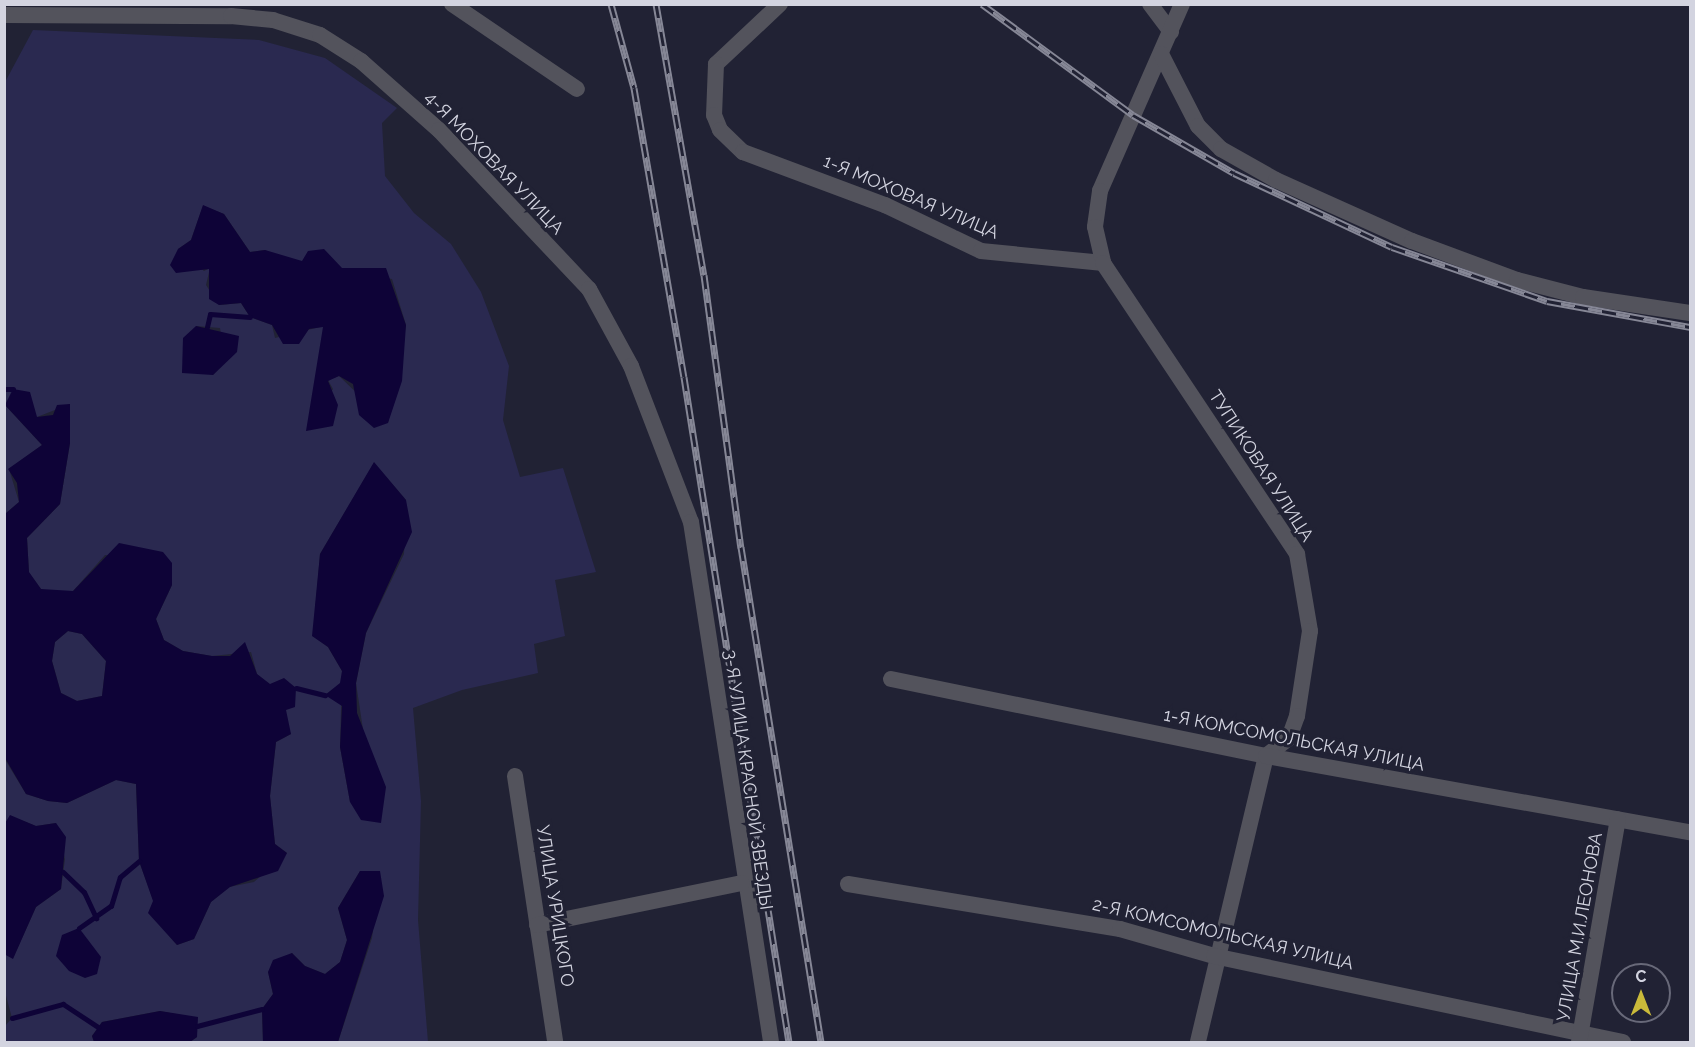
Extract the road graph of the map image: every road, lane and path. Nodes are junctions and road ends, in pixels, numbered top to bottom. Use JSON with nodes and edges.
{"nodes":[{"id":1,"x":452,"y":4,"type":"edge"},
{"id":2,"x":780,"y":4,"type":"edge"},
{"id":3,"x":1150,"y":4,"type":"edge"},
{"id":4,"x":1182,"y":4,"type":"edge"},
{"id":5,"x":91,"y":9,"type":"edge"},
{"id":6,"x":4,"y":15,"type":"edge"},
{"id":7,"x":1171,"y":32,"type":"junction"},
{"id":8,"x":1161,"y":54,"type":"junction"},
{"id":9,"x":577,"y":89,"type":"dead end"},
{"id":10,"x":1103,"y":263,"type":"junction"},
{"id":11,"x":1690,"y":313,"type":"edge"},
{"id":12,"x":690,"y":522,"type":"joint"},
{"id":13,"x":891,"y":679,"type":"dead end"},
{"id":14,"x":1266,"y":756,"type":"junction"},
{"id":15,"x":515,"y":776,"type":"dead end"},
{"id":16,"x":1618,"y":819,"type":"junction"},
{"id":17,"x":1690,"y":832,"type":"edge"},
{"id":18,"x":742,"y":883,"type":"junction"},
{"id":19,"x":848,"y":884,"type":"dead end"},
{"id":20,"x":537,"y":925,"type":"junction"},
{"id":21,"x":1214,"y":956,"type":"junction"},
{"id":22,"x":1580,"y":1038,"type":"edge"},
{"id":23,"x":555,"y":1042,"type":"edge"},
{"id":24,"x":771,"y":1042,"type":"edge"},
{"id":25,"x":1198,"y":1042,"type":"edge"},
{"id":26,"x":1623,"y":1042,"type":"edge"}],
"edges":[{"from":1,"to":9,"type":"street"},
{"from":2,"to":10,"type":"street","name":"1-Я МОХОВАЯ УЛИЦА"},
{"from":3,"to":7,"type":"street"},
{"from":4,"to":7,"type":"street","name":"ТУПИКОВАЯ УЛИЦА"},
{"from":5,"to":6,"type":"street","name":"4-Я МОХОВАЯ УЛИЦА"},
{"from":5,"to":12,"type":"street","name":"4-Я МОХОВАЯ УЛИЦА"},
{"from":7,"to":8,"type":"street","name":"ТУПИКОВАЯ УЛИЦА"},
{"from":8,"to":10,"type":"street","name":"ТУПИКОВАЯ УЛИЦА"},
{"from":8,"to":11,"type":"street"},
{"from":10,"to":14,"type":"street","name":"ТУПИКОВАЯ УЛИЦА"},
{"from":12,"to":18,"type":"street","name":"3-Я УЛИЦА КРАСНОЙ ЗВЕЗДЫ"},
{"from":13,"to":14,"type":"street","name":"1-Я КОМСОМОЛЬСКАЯ УЛИЦА"},
{"from":14,"to":16,"type":"street","name":"1-Я КОМСОМОЛЬСКАЯ УЛИЦА"},
{"from":14,"to":21,"type":"street"},
{"from":15,"to":20,"type":"street","name":"УЛИЦА УРИЦКОГО"},
{"from":16,"to":17,"type":"street","name":"1-Я КОМСОМОЛЬСКАЯ УЛИЦА"},
{"from":16,"to":22,"type":"street","name":"УЛИЦА М.И.ЛЕОНОВА"},
{"from":18,"to":20,"type":"street"},
{"from":18,"to":24,"type":"street","name":"3-Я УЛИЦА КРАСНОЙ ЗВЕЗДЫ"},
{"from":19,"to":21,"type":"street","name":"2-Я КОМСОМОЛЬСКАЯ УЛИЦА"},
{"from":20,"to":23,"type":"street","name":"УЛИЦА УРИЦКОГО"},
{"from":21,"to":22,"type":"street","name":"2-Я КОМСОМОЛЬСКАЯ УЛИЦА"},
{"from":21,"to":25,"type":"street"},
{"from":22,"to":26,"type":"street","name":"2-Я КОМСОМОЛЬСКАЯ УЛИЦА"}]}
